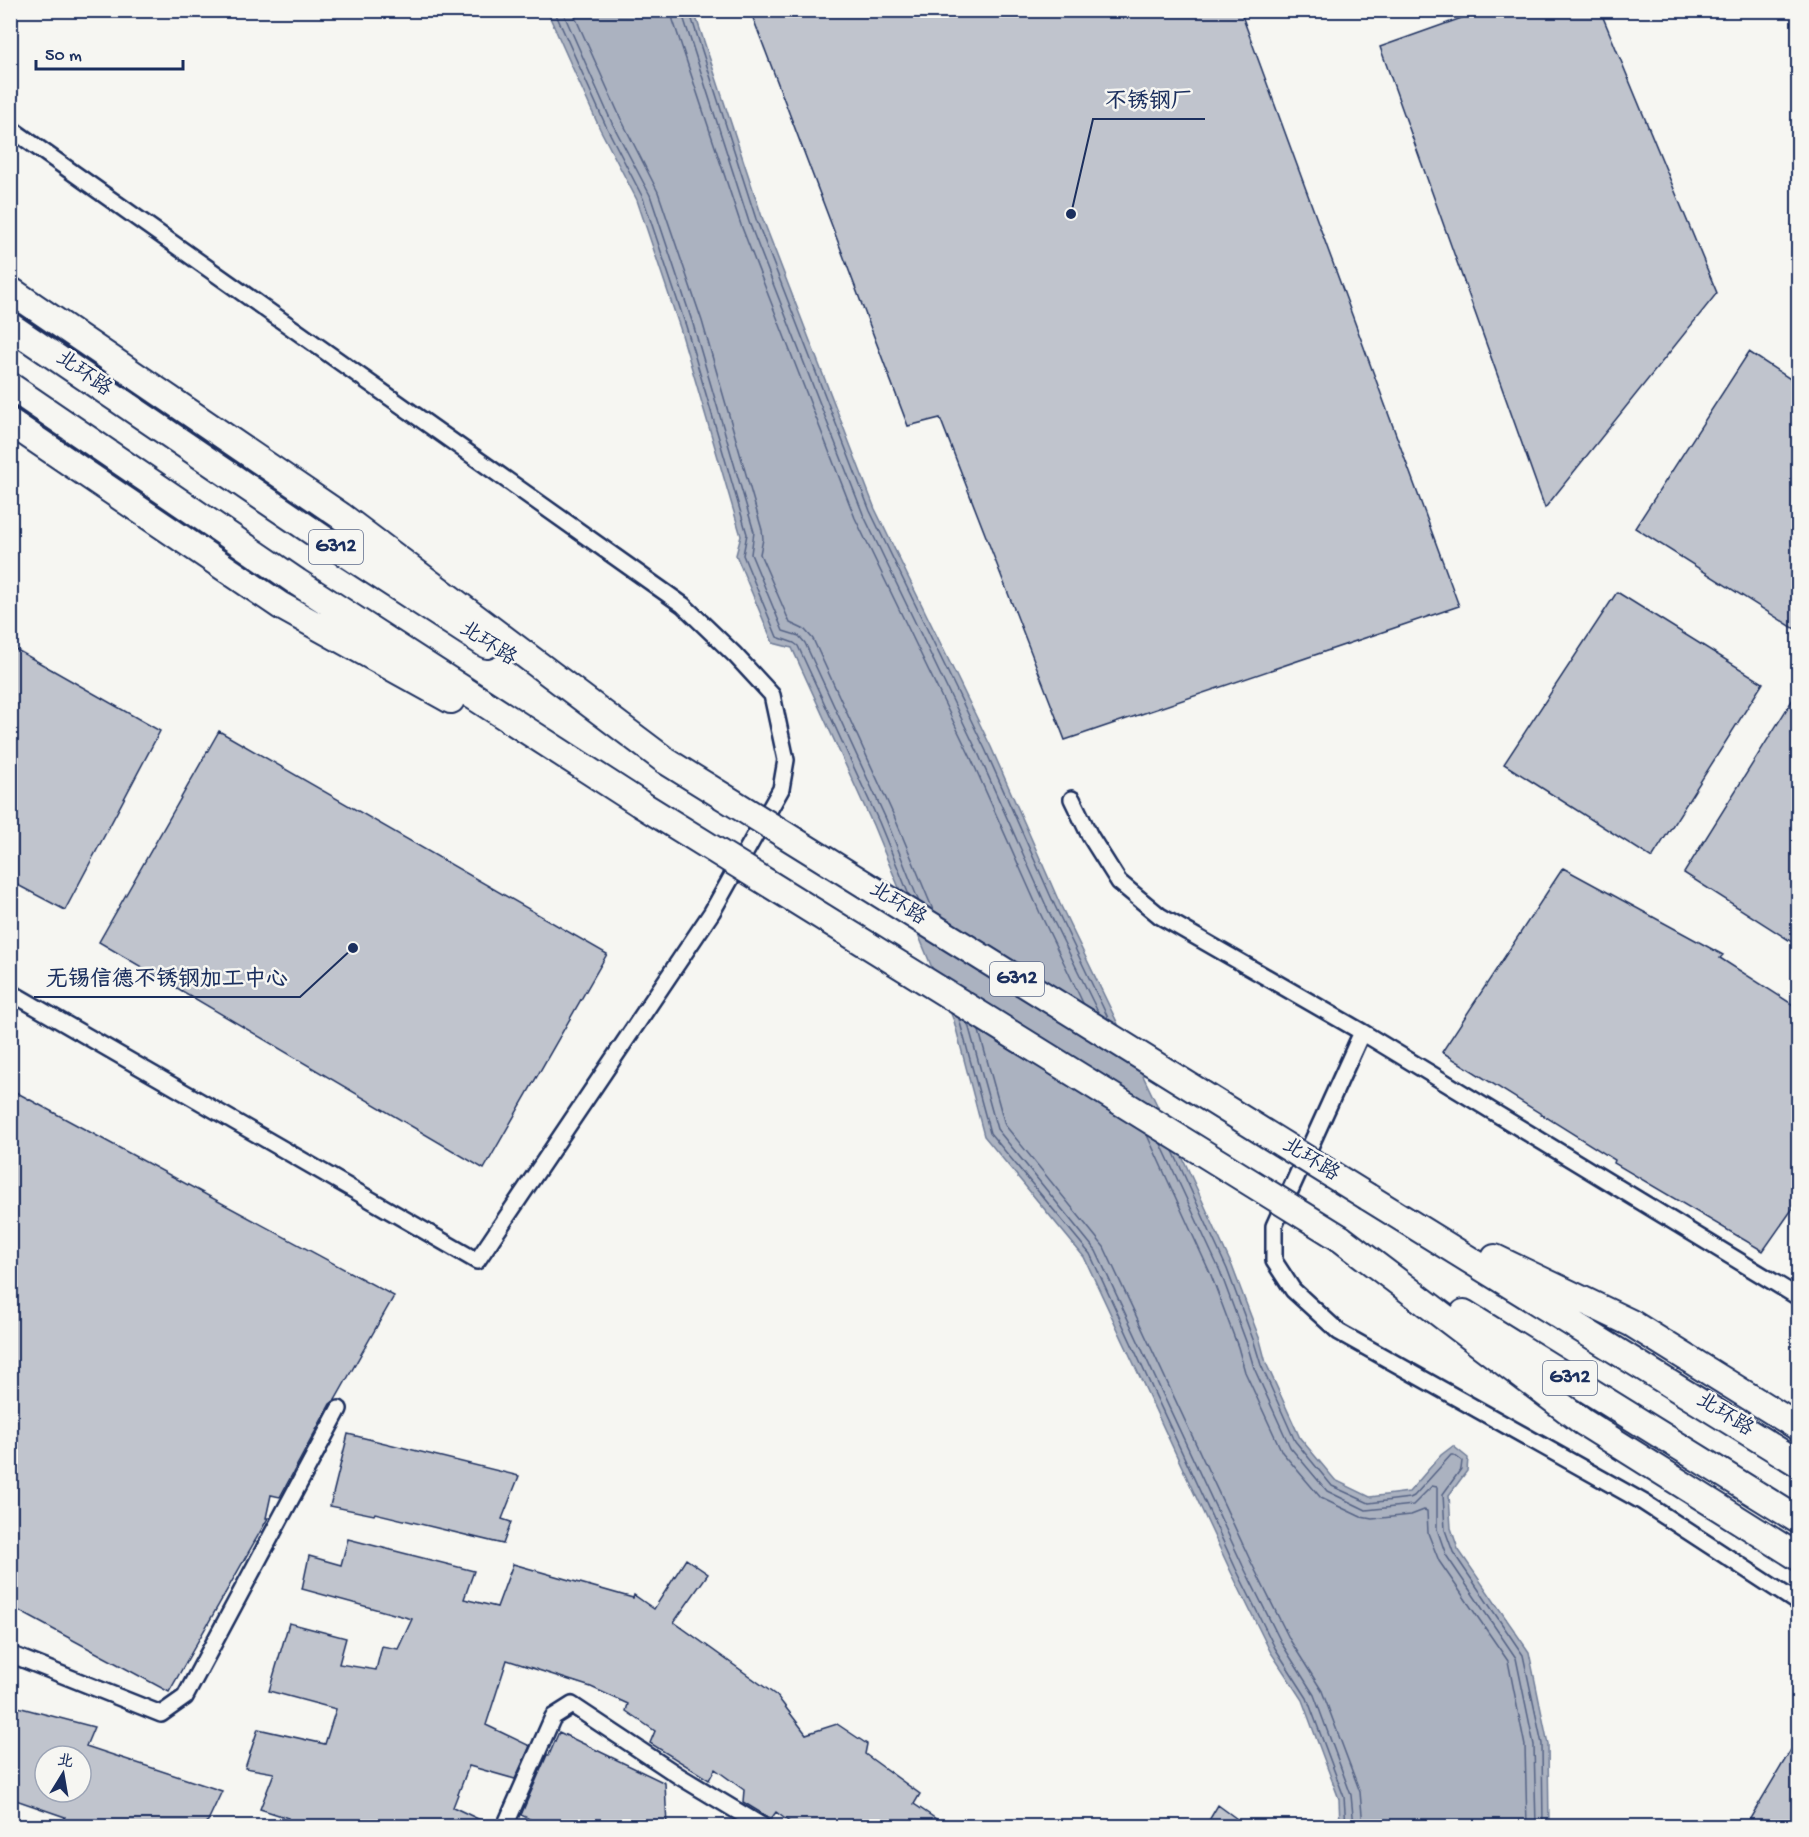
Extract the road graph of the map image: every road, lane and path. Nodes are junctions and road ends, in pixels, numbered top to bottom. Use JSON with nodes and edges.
{"nodes":[{"id":1,"x":10,"y":128,"type":"edge"},
{"id":2,"x":10,"y":290,"type":"edge"},
{"id":3,"x":10,"y":326,"type":"edge"},
{"id":4,"x":10,"y":386,"type":"edge"},
{"id":5,"x":10,"y":422,"type":"edge"},
{"id":6,"x":666,"y":761,"type":"junction"},
{"id":7,"x":1072,"y":799,"type":"dead end"},
{"id":8,"x":639,"y":803,"type":"junction"},
{"id":9,"x":10,"y":993,"type":"edge"},
{"id":10,"x":1362,"y":1032,"type":"junction"},
{"id":11,"x":1368,"y":1197,"type":"junction"},
{"id":12,"x":1341,"y":1238,"type":"junction"},
{"id":13,"x":1798,"y":1297,"type":"edge"},
{"id":14,"x":339,"y":1409,"type":"dead end"},
{"id":15,"x":1798,"y":1427,"type":"edge"},
{"id":16,"x":1798,"y":1463,"type":"edge"},
{"id":17,"x":1798,"y":1520,"type":"edge"},
{"id":18,"x":1798,"y":1557,"type":"edge"},
{"id":19,"x":1798,"y":1603,"type":"edge"},
{"id":20,"x":10,"y":1654,"type":"edge"},
{"id":21,"x":505,"y":1827,"type":"edge"},
{"id":22,"x":762,"y":1827,"type":"edge"}],
"edges":[{"from":1,"to":9,"type":"street"},
{"from":2,"to":6,"type":"highway"},
{"from":3,"to":6,"type":"highway","name":"北环路","number":"G312"},
{"from":4,"to":8,"type":"highway","number":"G312"},
{"from":5,"to":8,"type":"highway"},
{"from":6,"to":11,"type":"highway","name":"北环路","number":"G312","bridge":true},
{"from":7,"to":10,"type":"street"},
{"from":8,"to":12,"type":"highway","number":"G312","bridge":true},
{"from":10,"to":13,"type":"street"},
{"from":10,"to":19,"type":"street"},
{"from":11,"to":15,"type":"highway"},
{"from":11,"to":16,"type":"highway","name":"北环路","number":"G312"},
{"from":12,"to":17,"type":"highway","number":"G312"},
{"from":12,"to":18,"type":"highway"},
{"from":14,"to":20,"type":"street"},
{"from":21,"to":22,"type":"street"}]}
